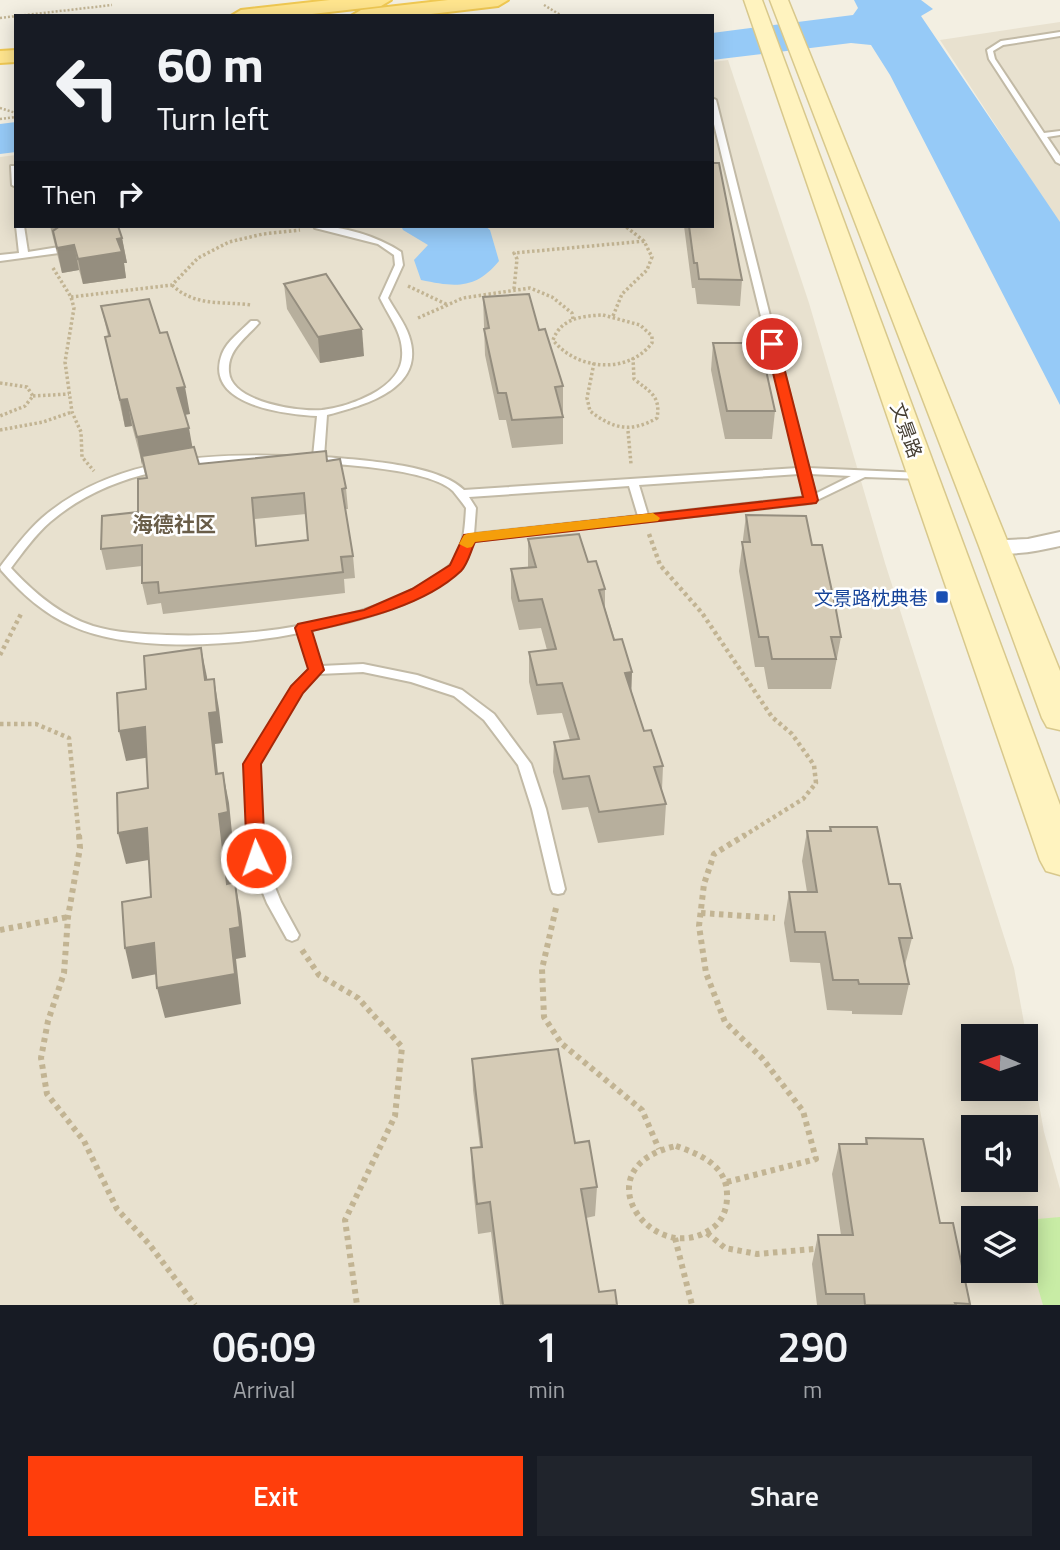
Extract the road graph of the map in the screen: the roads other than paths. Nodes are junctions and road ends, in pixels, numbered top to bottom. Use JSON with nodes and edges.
{"nodes":[{"id":1,"x":381,"y":0,"type":"edge"},
{"id":2,"x":498,"y":0,"type":"edge"},
{"id":3,"x":753,"y":0,"type":"edge"},
{"id":4,"x":779,"y":0,"type":"edge"},
{"id":5,"x":258,"y":14,"type":"edge"},
{"id":6,"x":378,"y":14,"type":"edge"},
{"id":7,"x":1058,"y":35,"type":"edge"},
{"id":8,"x":789,"y":59,"type":"junction"},
{"id":9,"x":714,"y":107,"type":"edge"},
{"id":10,"x":1060,"y":133,"type":"edge"},
{"id":11,"x":1042,"y":135,"type":"junction"},
{"id":12,"x":1060,"y":162,"type":"edge"},
{"id":13,"x":20,"y":228,"type":"edge"},
{"id":14,"x":324,"y":228,"type":"edge"},
{"id":15,"x":59,"y":250,"type":"edge"},
{"id":16,"x":24,"y":255,"type":"junction"},
{"id":17,"x":0,"y":258,"type":"edge"},
{"id":18,"x":254,"y":323,"type":"road end"},
{"id":19,"x":322,"y":413,"type":"junction"},
{"id":20,"x":318,"y":461,"type":"junction"},
{"id":21,"x":802,"y":471,"type":"junction"},
{"id":22,"x":862,"y":476,"type":"junction"},
{"id":23,"x":923,"y":476,"type":"junction"},
{"id":24,"x":633,"y":482,"type":"junction"},
{"id":25,"x":460,"y":494,"type":"junction"},
{"id":26,"x":811,"y":500,"type":"junction"},
{"id":27,"x":644,"y":519,"type":"junction"},
{"id":28,"x":469,"y":538,"type":"junction"},
{"id":29,"x":1060,"y":539,"type":"edge"},
{"id":30,"x":995,"y":546,"type":"junction"},
{"id":31,"x":3,"y":568,"type":"edge"},
{"id":32,"x":303,"y":628,"type":"junction"},
{"id":33,"x":316,"y":670,"type":"junction"},
{"id":34,"x":1060,"y":718,"type":"edge"},
{"id":35,"x":1060,"y":860,"type":"edge"},
{"id":36,"x":558,"y":889,"type":"road end"},
{"id":37,"x":292,"y":935,"type":"road end"}],
"edges":[{"from":1,"to":5,"type":"main road"},
{"from":2,"to":6,"type":"main road"},
{"from":3,"to":8,"type":"main road","name":"文景路"},
{"from":4,"to":8,"type":"main road","name":"文景路"},
{"from":7,"to":11,"type":"lane"},
{"from":8,"to":23,"type":"main road","name":"文景路"},
{"from":8,"to":30,"type":"main road","name":"文景路"},
{"from":9,"to":21,"type":"lane"},
{"from":10,"to":11,"type":"lane"},
{"from":11,"to":12,"type":"lane"},
{"from":13,"to":16,"type":"lane"},
{"from":14,"to":19,"type":"lane"},
{"from":15,"to":16,"type":"lane"},
{"from":16,"to":17,"type":"lane"},
{"from":18,"to":19,"type":"lane"},
{"from":19,"to":20,"type":"lane"},
{"from":20,"to":25,"type":"lane"},
{"from":20,"to":31,"type":"lane"},
{"from":21,"to":22,"type":"lane"},
{"from":21,"to":24,"type":"lane"},
{"from":21,"to":26,"type":"lane"},
{"from":22,"to":23,"type":"lane"},
{"from":22,"to":26,"type":"lane"},
{"from":23,"to":35,"type":"main road","name":"文景路"},
{"from":24,"to":25,"type":"lane"},
{"from":24,"to":27,"type":"lane"},
{"from":25,"to":28,"type":"lane"},
{"from":26,"to":27,"type":"lane"},
{"from":27,"to":28,"type":"lane"},
{"from":28,"to":32,"type":"lane"},
{"from":29,"to":30,"type":"street"},
{"from":30,"to":34,"type":"main road","name":"文景路"},
{"from":31,"to":32,"type":"lane"},
{"from":32,"to":33,"type":"lane"},
{"from":33,"to":36,"type":"lane"},
{"from":33,"to":37,"type":"lane"}]}
